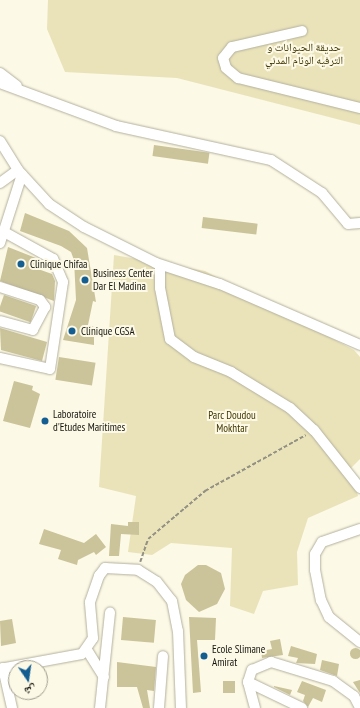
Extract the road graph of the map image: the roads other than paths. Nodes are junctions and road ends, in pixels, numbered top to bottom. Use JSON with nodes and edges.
{"nodes":[{"id":1,"x":302,"y":31,"type":"dead end"},
{"id":2,"x":0,"y":73,"type":"edge"},
{"id":3,"x":0,"y":83,"type":"edge"},
{"id":4,"x":23,"y":91,"type":"junction"},
{"id":5,"x":360,"y":108,"type":"edge"},
{"id":6,"x":0,"y":141,"type":"edge"},
{"id":7,"x":20,"y":172,"type":"junction"},
{"id":8,"x":0,"y":182,"type":"edge"},
{"id":9,"x":360,"y":223,"type":"edge"},
{"id":10,"x":4,"y":232,"type":"junction"},
{"id":11,"x":0,"y":243,"type":"edge"},
{"id":12,"x":160,"y":265,"type":"junction"},
{"id":13,"x":0,"y":287,"type":"edge"},
{"id":14,"x":0,"y":321,"type":"edge"},
{"id":15,"x":360,"y":345,"type":"edge"},
{"id":16,"x":0,"y":358,"type":"edge"},
{"id":17,"x":360,"y":488,"type":"edge"},
{"id":18,"x":360,"y":529,"type":"edge"},
{"id":19,"x":110,"y":613,"type":"dead end"},
{"id":20,"x":360,"y":642,"type":"edge"},
{"id":21,"x":87,"y":650,"type":"junction"},
{"id":22,"x":163,"y":656,"type":"dead end"},
{"id":23,"x":1,"y":668,"type":"edge"},
{"id":24,"x":104,"y":677,"type":"junction"},
{"id":25,"x":248,"y":682,"type":"junction"},
{"id":26,"x":12,"y":708,"type":"edge"},
{"id":27,"x":100,"y":708,"type":"edge"},
{"id":28,"x":159,"y":708,"type":"edge"},
{"id":29,"x":181,"y":708,"type":"edge"},
{"id":30,"x":255,"y":708,"type":"edge"},
{"id":31,"x":302,"y":708,"type":"edge"},
{"id":32,"x":360,"y":708,"type":"edge"}],
"edges":[{"from":1,"to":5,"type":"street"},
{"from":2,"to":4,"type":"street"},
{"from":3,"to":4,"type":"street"},
{"from":4,"to":9,"type":"street"},
{"from":6,"to":7,"type":"street"},
{"from":7,"to":8,"type":"street"},
{"from":7,"to":10,"type":"street"},
{"from":7,"to":12,"type":"street"},
{"from":10,"to":11,"type":"street"},
{"from":10,"to":16,"type":"street"},
{"from":12,"to":15,"type":"street"},
{"from":12,"to":17,"type":"street"},
{"from":13,"to":14,"type":"street"},
{"from":18,"to":20,"type":"street"},
{"from":19,"to":24,"type":"street"},
{"from":21,"to":23,"type":"street"},
{"from":21,"to":24,"type":"street"},
{"from":21,"to":29,"type":"street"},
{"from":22,"to":28,"type":"street"},
{"from":23,"to":26,"type":"street"},
{"from":24,"to":27,"type":"street"},
{"from":25,"to":30,"type":"street"},
{"from":25,"to":31,"type":"street"},
{"from":25,"to":32,"type":"street"}]}
